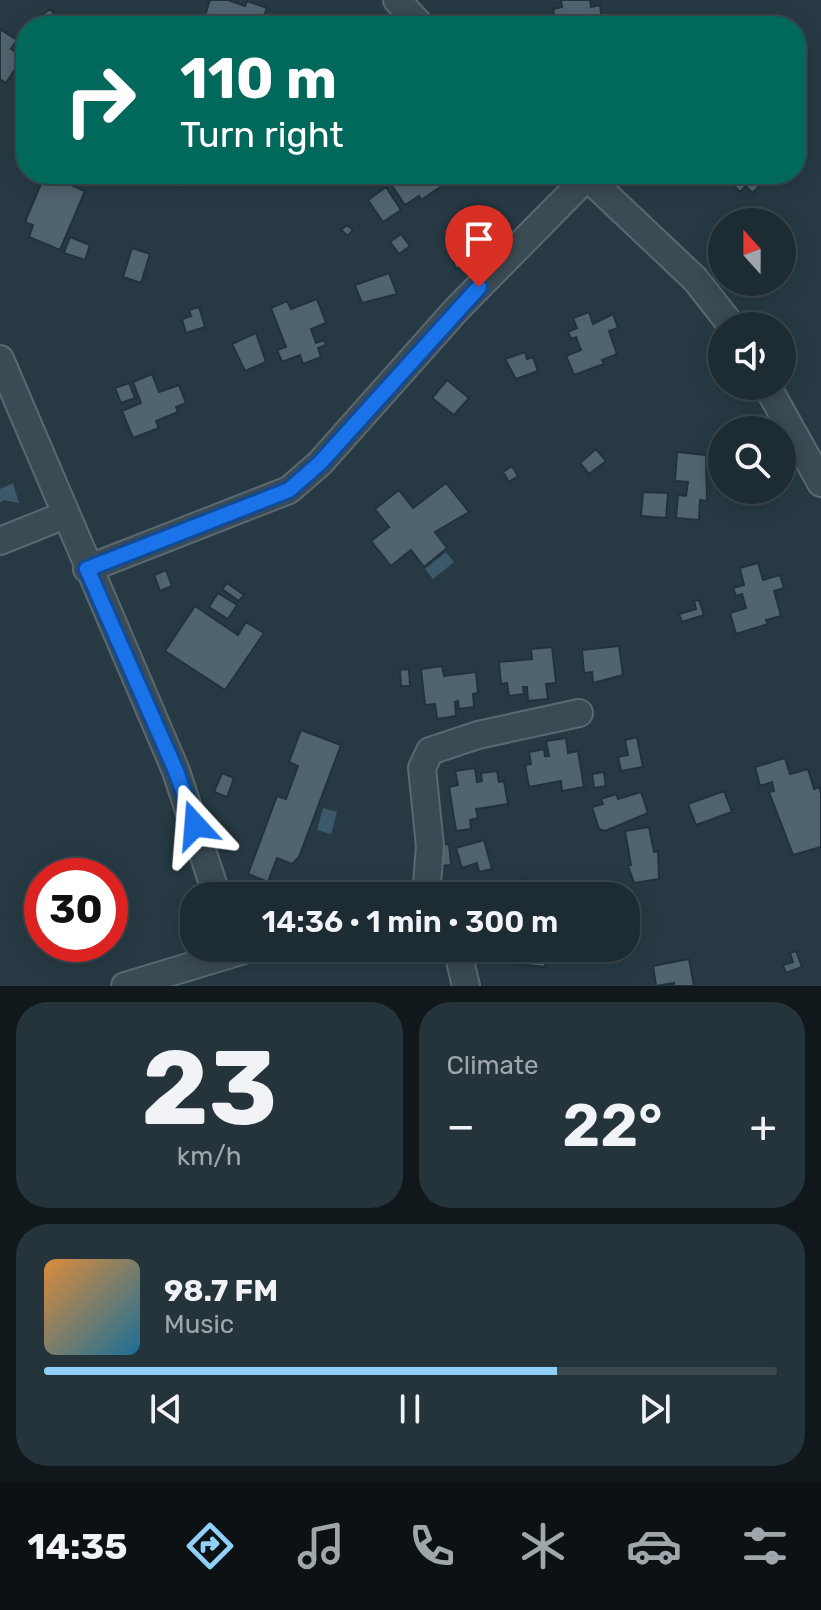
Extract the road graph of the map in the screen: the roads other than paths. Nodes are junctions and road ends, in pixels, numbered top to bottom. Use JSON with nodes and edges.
{"nodes":[{"id":1,"x":397,"y":0,"type":"edge"},
{"id":2,"x":412,"y":16,"type":"edge"},
{"id":3,"x":577,"y":184,"type":"edge"},
{"id":4,"x":595,"y":184,"type":"edge"},
{"id":5,"x":721,"y":312,"type":"edge"},
{"id":6,"x":0,"y":359,"type":"edge"},
{"id":7,"x":776,"y":400,"type":"edge"},
{"id":8,"x":818,"y":468,"type":"edge"},
{"id":9,"x":65,"y":515,"type":"junction"},
{"id":10,"x":0,"y":541,"type":"edge"},
{"id":11,"x":87,"y":569,"type":"junction"},
{"id":12,"x":579,"y":713,"type":"dead end"},
{"id":13,"x":212,"y":882,"type":"edge"},
{"id":14,"x":427,"y":882,"type":"edge"},
{"id":15,"x":216,"y":962,"type":"edge"},
{"id":16,"x":460,"y":962,"type":"edge"},
{"id":17,"x":191,"y":976,"type":"edge"},
{"id":18,"x":125,"y":986,"type":"edge"},
{"id":19,"x":466,"y":986,"type":"edge"}],
"edges":[{"from":1,"to":2,"type":"street"},
{"from":3,"to":11,"type":"street"},
{"from":4,"to":5,"type":"street"},
{"from":6,"to":9,"type":"street"},
{"from":7,"to":8,"type":"street"},
{"from":9,"to":10,"type":"street"},
{"from":9,"to":11,"type":"street"},
{"from":11,"to":13,"type":"street"},
{"from":12,"to":14,"type":"street"},
{"from":15,"to":17,"type":"street"},
{"from":16,"to":19,"type":"street"},
{"from":17,"to":18,"type":"street"}]}
